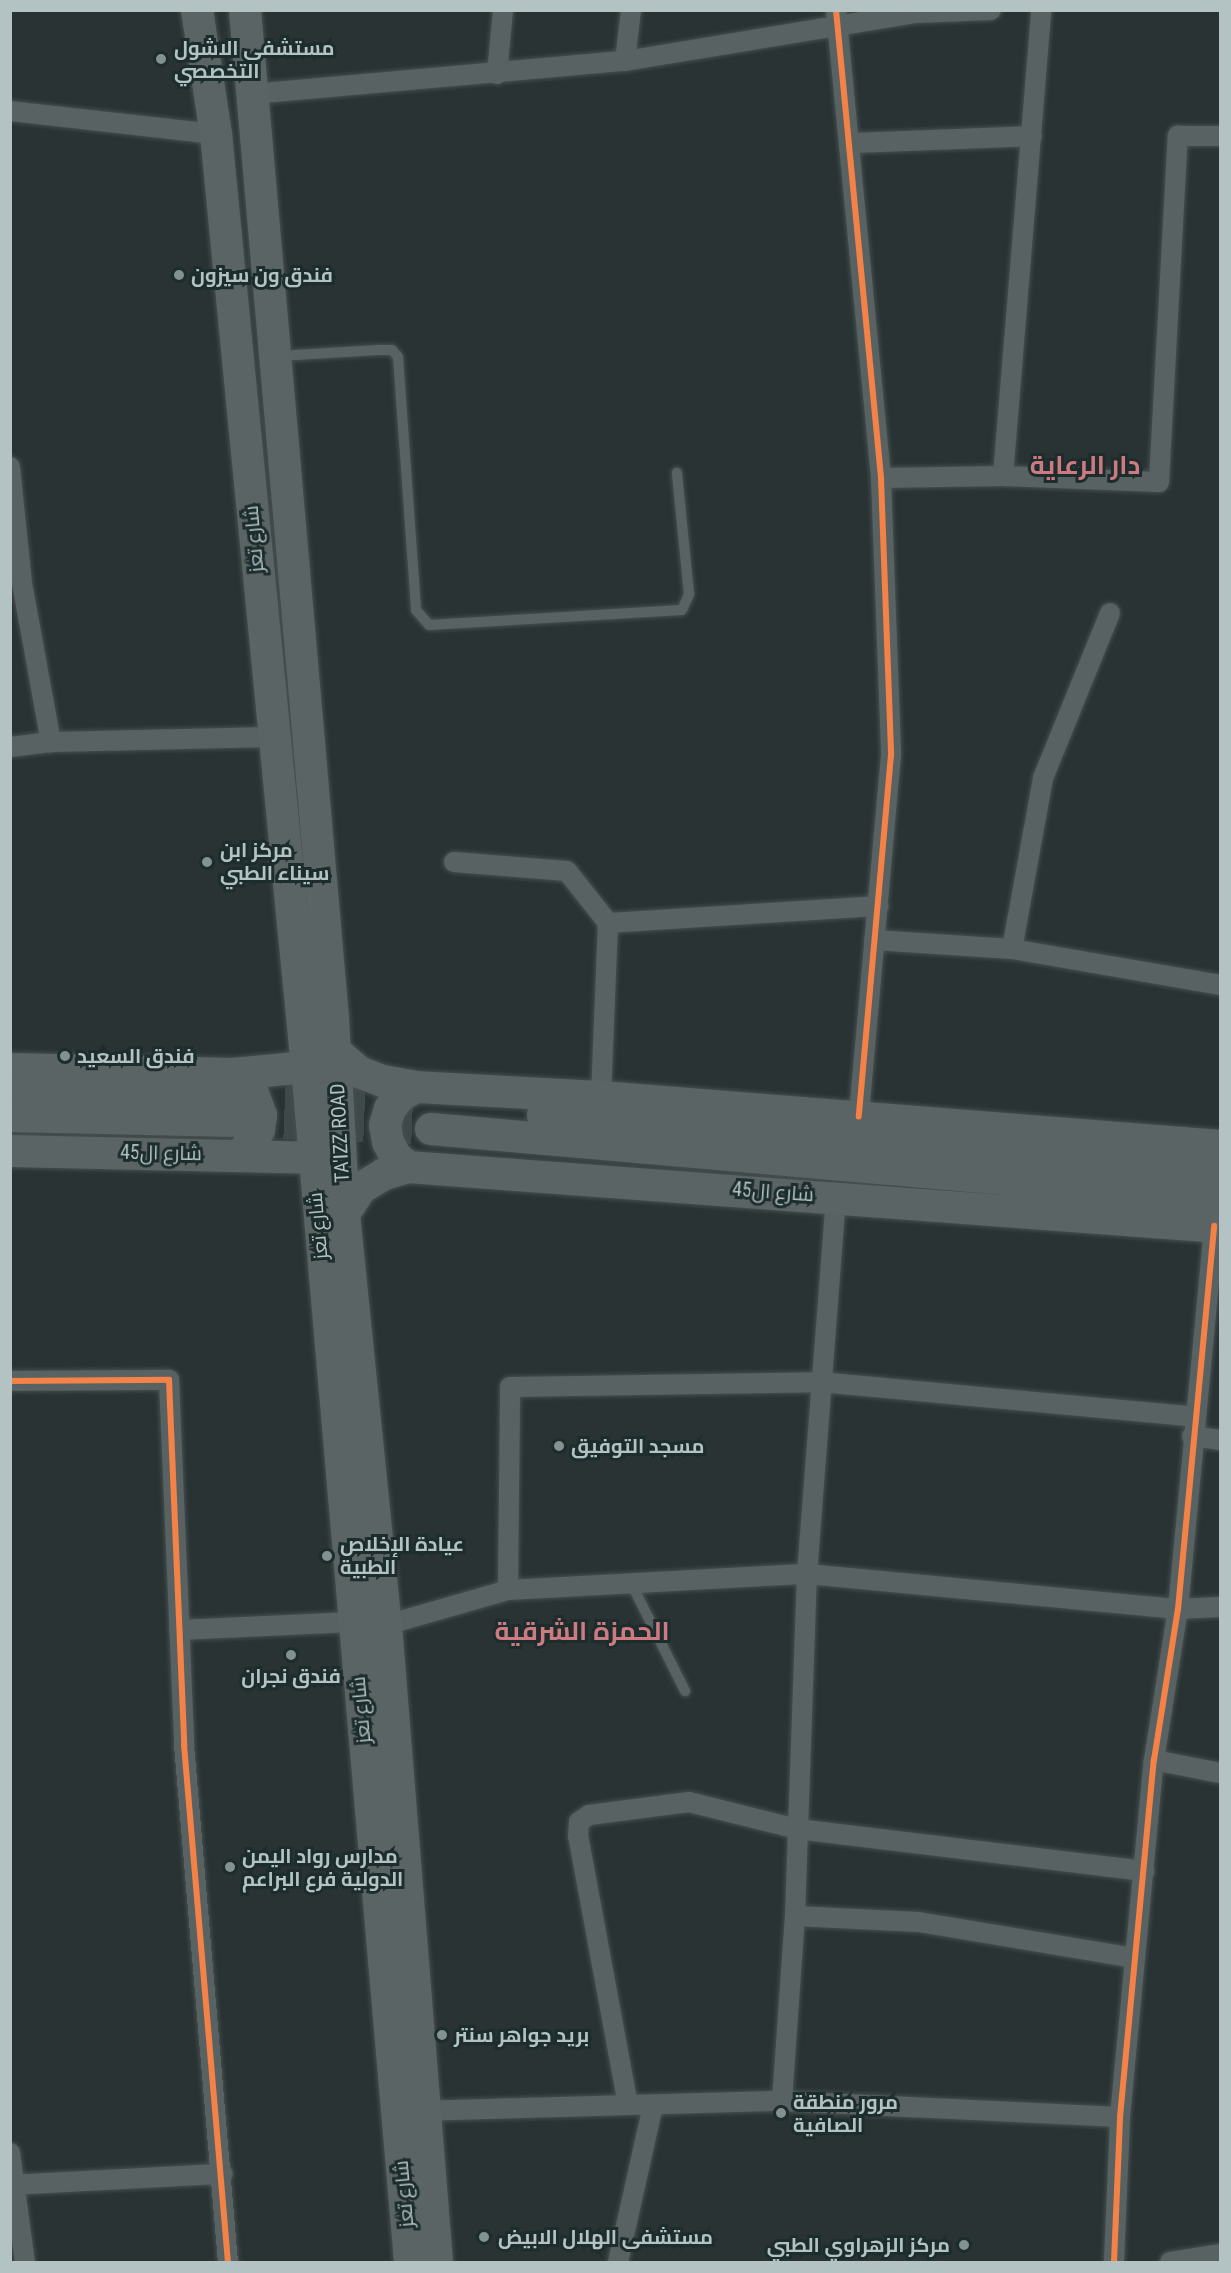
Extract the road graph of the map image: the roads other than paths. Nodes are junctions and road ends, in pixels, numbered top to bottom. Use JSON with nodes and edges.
{"nodes":[{"id":1,"x":197,"y":10,"type":"edge"},
{"id":2,"x":245,"y":10,"type":"edge"},
{"id":3,"x":503,"y":10,"type":"edge"},
{"id":4,"x":631,"y":10,"type":"edge"},
{"id":5,"x":991,"y":10,"type":"edge"},
{"id":6,"x":1041,"y":10,"type":"edge"},
{"id":7,"x":916,"y":12,"type":"edge"},
{"id":8,"x":836,"y":18,"type":"edge"},
{"id":9,"x":626,"y":61,"type":"junction"},
{"id":10,"x":497,"y":74,"type":"junction"},
{"id":11,"x":252,"y":94,"type":"junction"},
{"id":12,"x":10,"y":111,"type":"edge"},
{"id":13,"x":216,"y":134,"type":"junction"},
{"id":14,"x":1032,"y":136,"type":"junction"},
{"id":15,"x":1221,"y":136,"type":"edge"},
{"id":16,"x":850,"y":144,"type":"junction"},
{"id":17,"x":275,"y":356,"type":"junction"},
{"id":18,"x":10,"y":467,"type":"edge"},
{"id":19,"x":677,"y":473,"type":"dead end"},
{"id":20,"x":1003,"y":476,"type":"junction"},
{"id":21,"x":881,"y":478,"type":"junction"},
{"id":22,"x":16,"y":583,"type":"edge"},
{"id":23,"x":1110,"y":613,"type":"dead end"},
{"id":24,"x":273,"y":737,"type":"junction"},
{"id":25,"x":51,"y":742,"type":"junction"},
{"id":26,"x":10,"y":747,"type":"edge"},
{"id":27,"x":454,"y":862,"type":"dead end"},
{"id":28,"x":878,"y":906,"type":"junction"},
{"id":29,"x":608,"y":923,"type":"junction"},
{"id":30,"x":874,"y":940,"type":"junction"},
{"id":31,"x":1012,"y":950,"type":"junction"},
{"id":32,"x":1221,"y":986,"type":"edge"},
{"id":33,"x":336,"y":1052,"type":"junction"},
{"id":34,"x":307,"y":1067,"type":"junction"},
{"id":35,"x":10,"y":1069,"type":"edge"},
{"id":36,"x":10,"y":1094,"type":"edge"},
{"id":37,"x":235,"y":1097,"type":"junction"},
{"id":38,"x":601,"y":1097,"type":"junction"},
{"id":39,"x":425,"y":1107,"type":"junction"},
{"id":40,"x":10,"y":1116,"type":"edge"},
{"id":41,"x":859,"y":1117,"type":"junction"},
{"id":42,"x":1221,"y":1146,"type":"edge"},
{"id":43,"x":10,"y":1151,"type":"edge"},
{"id":44,"x":242,"y":1154,"type":"junction"},
{"id":45,"x":312,"y":1158,"type":"junction"},
{"id":46,"x":408,"y":1167,"type":"junction"},
{"id":47,"x":1221,"y":1169,"type":"edge"},
{"id":48,"x":836,"y":1197,"type":"junction"},
{"id":49,"x":344,"y":1214,"type":"junction"},
{"id":50,"x":1218,"y":1217,"type":"edge"},
{"id":51,"x":10,"y":1381,"type":"edge"},
{"id":52,"x":820,"y":1382,"type":"junction"},
{"id":53,"x":1193,"y":1426,"type":"junction"},
{"id":54,"x":1221,"y":1440,"type":"edge"},
{"id":55,"x":807,"y":1574,"type":"junction"},
{"id":56,"x":631,"y":1583,"type":"junction"},
{"id":57,"x":508,"y":1590,"type":"junction"},
{"id":58,"x":1221,"y":1607,"type":"edge"},
{"id":59,"x":1178,"y":1609,"type":"junction"},
{"id":60,"x":353,"y":1622,"type":"junction"},
{"id":61,"x":386,"y":1624,"type":"junction"},
{"id":62,"x":179,"y":1630,"type":"junction"},
{"id":63,"x":685,"y":1691,"type":"dead end"},
{"id":64,"x":1154,"y":1760,"type":"junction"},
{"id":65,"x":1221,"y":1773,"type":"edge"},
{"id":66,"x":797,"y":1829,"type":"junction"},
{"id":67,"x":1144,"y":1871,"type":"junction"},
{"id":68,"x":795,"y":1916,"type":"junction"},
{"id":69,"x":1135,"y":1958,"type":"junction"},
{"id":70,"x":782,"y":2101,"type":"junction"},
{"id":71,"x":628,"y":2105,"type":"junction"},
{"id":72,"x":653,"y":2105,"type":"junction"},
{"id":73,"x":411,"y":2111,"type":"junction"},
{"id":74,"x":1120,"y":2117,"type":"junction"},
{"id":75,"x":10,"y":2153,"type":"edge"},
{"id":76,"x":224,"y":2174,"type":"junction"},
{"id":77,"x":13,"y":2185,"type":"edge"},
{"id":78,"x":1221,"y":2254,"type":"edge"},
{"id":79,"x":25,"y":2262,"type":"edge"},
{"id":80,"x":228,"y":2262,"type":"edge"},
{"id":81,"x":410,"y":2262,"type":"edge"},
{"id":82,"x":436,"y":2262,"type":"edge"},
{"id":83,"x":618,"y":2262,"type":"edge"},
{"id":84,"x":1114,"y":2262,"type":"edge"},
{"id":85,"x":1170,"y":2262,"type":"edge"}],
"edges":[{"from":1,"to":13,"type":"main road","name":"شارع تعز"},
{"from":2,"to":11,"type":"main road","name":"شارع تعز"},
{"from":3,"to":10,"type":"street"},
{"from":4,"to":9,"type":"street"},
{"from":5,"to":7,"type":"street"},
{"from":6,"to":14,"type":"street"},
{"from":7,"to":8,"type":"street"},
{"from":8,"to":9,"type":"street"},
{"from":8,"to":16,"type":"street"},
{"from":9,"to":10,"type":"street"},
{"from":10,"to":11,"type":"street"},
{"from":11,"to":17,"type":"main road","name":"شارع تعز"},
{"from":12,"to":13,"type":"street"},
{"from":13,"to":24,"type":"main road","name":"شارع تعز"},
{"from":14,"to":16,"type":"street"},
{"from":14,"to":20,"type":"street"},
{"from":15,"to":20,"type":"street"},
{"from":16,"to":21,"type":"street"},
{"from":17,"to":19,"type":"lane"},
{"from":17,"to":33,"type":"main road","name":"شارع تعز"},
{"from":18,"to":22,"type":"street"},
{"from":20,"to":21,"type":"street"},
{"from":21,"to":28,"type":"street"},
{"from":22,"to":25,"type":"street"},
{"from":23,"to":31,"type":"street"},
{"from":24,"to":25,"type":"street"},
{"from":24,"to":34,"type":"main road","name":"شارع تعز"},
{"from":25,"to":26,"type":"street"},
{"from":27,"to":29,"type":"street"},
{"from":28,"to":29,"type":"street"},
{"from":28,"to":30,"type":"street"},
{"from":29,"to":38,"type":"street"},
{"from":30,"to":31,"type":"street"},
{"from":30,"to":41,"type":"street"},
{"from":31,"to":32,"type":"street"},
{"from":33,"to":39,"type":"main road","name":"شارع ال45"},
{"from":33,"to":49,"type":"main road","name":"TA'IZZ ROAD"},
{"from":34,"to":37,"type":"main road","name":"شارع ال45"},
{"from":34,"to":45,"type":"main road","name":"TA'IZZ ROAD"},
{"from":35,"to":37,"type":"main road","name":"شارع ال45"},
{"from":36,"to":37,"type":"main road","name":"شارع ال45"},
{"from":37,"to":40,"type":"main road","name":"شارع ال45"},
{"from":37,"to":44,"type":"main road"},
{"from":38,"to":39,"type":"main road","name":"شارع ال45"},
{"from":38,"to":41,"type":"main road","name":"شارع ال45"},
{"from":39,"to":46,"type":"main road"},
{"from":39,"to":47,"type":"main road","name":"شارع ال45"},
{"from":39,"to":50,"type":"main road","name":"شارع ال45"},
{"from":41,"to":42,"type":"main road","name":"شارع ال45"},
{"from":43,"to":44,"type":"main road","name":"شارع ال45"},
{"from":44,"to":45,"type":"main road","name":"شارع ال45"},
{"from":45,"to":60,"type":"main road","name":"شارع تعز"},
{"from":46,"to":48,"type":"main road","name":"شارع ال45"},
{"from":46,"to":49,"type":"main road","name":"شارع ال45"},
{"from":48,"to":50,"type":"main road","name":"شارع ال45"},
{"from":48,"to":52,"type":"street"},
{"from":49,"to":61,"type":"main road","name":"شارع تعز"},
{"from":50,"to":53,"type":"street"},
{"from":51,"to":62,"type":"street"},
{"from":52,"to":53,"type":"street"},
{"from":52,"to":55,"type":"street"},
{"from":52,"to":57,"type":"street"},
{"from":53,"to":54,"type":"street"},
{"from":53,"to":59,"type":"street"},
{"from":55,"to":56,"type":"street"},
{"from":55,"to":59,"type":"street"},
{"from":55,"to":66,"type":"street"},
{"from":56,"to":57,"type":"street"},
{"from":56,"to":63,"type":"lane"},
{"from":57,"to":61,"type":"street"},
{"from":58,"to":59,"type":"street"},
{"from":59,"to":64,"type":"street"},
{"from":60,"to":62,"type":"street"},
{"from":60,"to":73,"type":"main road","name":"شارع تعز"},
{"from":61,"to":73,"type":"main road","name":"شارع تعز"},
{"from":62,"to":76,"type":"street"},
{"from":64,"to":65,"type":"street"},
{"from":64,"to":67,"type":"street"},
{"from":66,"to":67,"type":"street"},
{"from":66,"to":68,"type":"street"},
{"from":66,"to":71,"type":"street"},
{"from":67,"to":69,"type":"street"},
{"from":68,"to":69,"type":"street"},
{"from":68,"to":70,"type":"street"},
{"from":69,"to":74,"type":"street"},
{"from":70,"to":72,"type":"street"},
{"from":70,"to":74,"type":"street"},
{"from":71,"to":72,"type":"street"},
{"from":71,"to":73,"type":"street"},
{"from":72,"to":83,"type":"street"},
{"from":73,"to":81,"type":"main road","name":"شارع تعز"},
{"from":73,"to":82,"type":"main road","name":"شارع تعز"},
{"from":74,"to":84,"type":"street"},
{"from":75,"to":77,"type":"street"},
{"from":76,"to":77,"type":"street"},
{"from":76,"to":80,"type":"street"},
{"from":77,"to":79,"type":"street"},
{"from":78,"to":85,"type":"street"}]}
